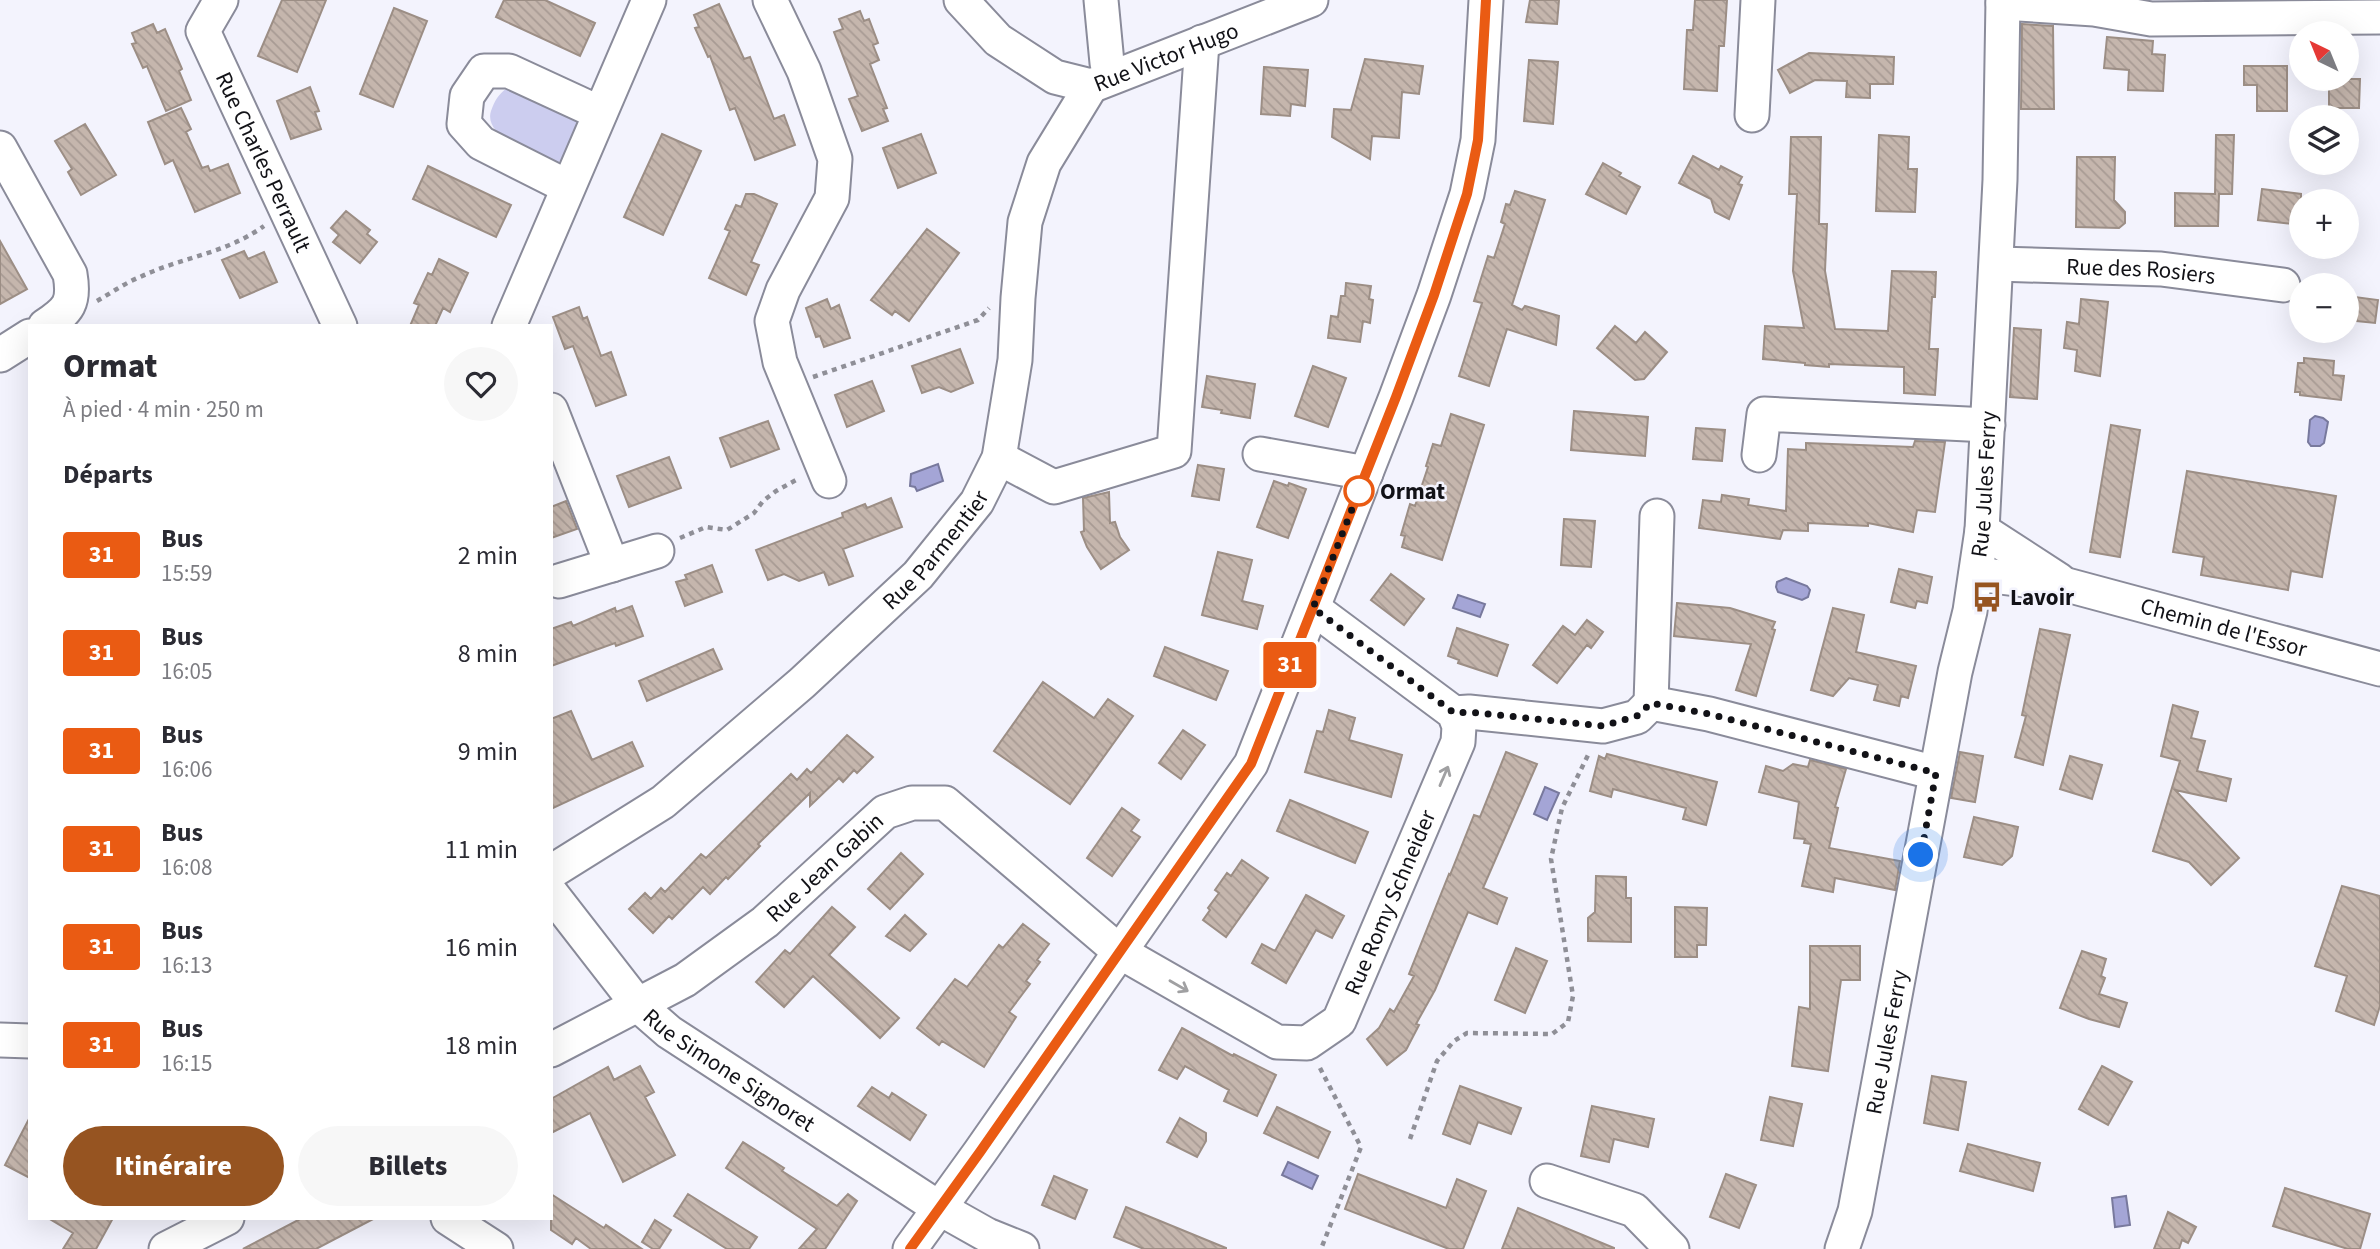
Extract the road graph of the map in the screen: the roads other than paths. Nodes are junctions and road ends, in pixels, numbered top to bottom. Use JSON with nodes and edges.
{"nodes":[{"id":1,"x":221,"y":0,"type":"edge"},
{"id":2,"x":649,"y":0,"type":"edge"},
{"id":3,"x":770,"y":0,"type":"edge"},
{"id":4,"x":961,"y":0,"type":"edge"},
{"id":5,"x":1101,"y":0,"type":"edge"},
{"id":6,"x":1311,"y":0,"type":"edge"},
{"id":7,"x":1486,"y":0,"type":"edge"},
{"id":8,"x":1758,"y":0,"type":"edge"},
{"id":9,"x":2003,"y":2,"type":"edge"},
{"id":10,"x":1239,"y":13,"type":"edge"},
{"id":11,"x":2380,"y":17,"type":"edge"},
{"id":12,"x":1202,"y":42,"type":"junction"},
{"id":13,"x":1102,"y":81,"type":"junction"},
{"id":14,"x":600,"y":113,"type":"junction"},
{"id":15,"x":1752,"y":115,"type":"dead end"},
{"id":16,"x":0,"y":148,"type":"edge"},
{"id":17,"x":568,"y":187,"type":"junction"},
{"id":18,"x":1997,"y":264,"type":"junction"},
{"id":19,"x":2283,"y":285,"type":"dead end"},
{"id":20,"x":513,"y":322,"type":"edge"},
{"id":21,"x":47,"y":324,"type":"edge"},
{"id":22,"x":339,"y":324,"type":"edge"},
{"id":23,"x":28,"y":337,"type":"edge"},
{"id":24,"x":0,"y":355,"type":"edge"},
{"id":25,"x":553,"y":416,"type":"edge"},
{"id":26,"x":1988,"y":425,"type":"junction"},
{"id":27,"x":1260,"y":454,"type":"dead end"},
{"id":28,"x":1759,"y":455,"type":"dead end"},
{"id":29,"x":999,"y":458,"type":"junction"},
{"id":30,"x":1366,"y":473,"type":"junction"},
{"id":31,"x":829,"y":481,"type":"road end"},
{"id":32,"x":1657,"y":516,"type":"dead end"},
{"id":33,"x":1982,"y":530,"type":"junction"},
{"id":34,"x":657,"y":551,"type":"road end"},
{"id":35,"x":612,"y":565,"type":"junction"},
{"id":36,"x":1976,"y":574,"type":"junction"},
{"id":37,"x":559,"y":581,"type":"dead end"},
{"id":38,"x":2067,"y":585,"type":"junction"},
{"id":39,"x":1313,"y":608,"type":"junction"},
{"id":40,"x":2380,"y":669,"type":"edge"},
{"id":41,"x":1651,"y":703,"type":"junction"},
{"id":42,"x":1454,"y":713,"type":"junction"},
{"id":43,"x":1936,"y":773,"type":"junction"},
{"id":44,"x":553,"y":871,"type":"edge"},
{"id":45,"x":553,"y":896,"type":"edge"},
{"id":46,"x":1120,"y":953,"type":"junction"},
{"id":47,"x":638,"y":1005,"type":"junction"},
{"id":48,"x":0,"y":1041,"type":"edge"},
{"id":49,"x":28,"y":1041,"type":"edge"},
{"id":50,"x":553,"y":1049,"type":"edge"},
{"id":51,"x":1547,"y":1181,"type":"dead end"},
{"id":52,"x":939,"y":1208,"type":"junction"},
{"id":53,"x":223,"y":1220,"type":"edge"},
{"id":54,"x":451,"y":1220,"type":"edge"},
{"id":55,"x":166,"y":1249,"type":"edge"},
{"id":56,"x":496,"y":1249,"type":"edge"},
{"id":57,"x":910,"y":1249,"type":"edge"},
{"id":58,"x":1022,"y":1249,"type":"edge"},
{"id":59,"x":1672,"y":1249,"type":"edge"},
{"id":60,"x":1842,"y":1249,"type":"edge"}],
"edges":[{"from":1,"to":22,"type":"street","name":"Rue Charles Perrault"},
{"from":2,"to":14,"type":"street"},
{"from":3,"to":31,"type":"street"},
{"from":4,"to":13,"type":"street","name":"Rue Victor Hugo"},
{"from":5,"to":13,"type":"street"},
{"from":6,"to":10,"type":"street","name":"Rue Victor Hugo"},
{"from":7,"to":30,"type":"street"},
{"from":8,"to":15,"type":"street"},
{"from":9,"to":11,"type":"street"},
{"from":9,"to":18,"type":"street","name":"Rue Jules Ferry"},
{"from":10,"to":12,"type":"street","name":"Rue Victor Hugo"},
{"from":12,"to":13,"type":"street","name":"Rue Victor Hugo"},
{"from":12,"to":29,"type":"street"},
{"from":13,"to":29,"type":"street","name":"Rue Parmentier"},
{"from":14,"to":17,"type":"street"},
{"from":14,"to":17,"type":"street"},
{"from":16,"to":21,"type":"street"},
{"from":17,"to":20,"type":"street"},
{"from":18,"to":19,"type":"street","name":"Rue des Rosiers"},
{"from":18,"to":26,"type":"street","name":"Rue Jules Ferry"},
{"from":23,"to":24,"type":"street"},
{"from":25,"to":35,"type":"street"},
{"from":26,"to":28,"type":"street"},
{"from":26,"to":33,"type":"street","name":"Rue Jules Ferry"},
{"from":27,"to":30,"type":"street"},
{"from":29,"to":44,"type":"street","name":"Rue Parmentier"},
{"from":30,"to":39,"type":"street"},
{"from":32,"to":41,"type":"street"},
{"from":33,"to":36,"type":"street","name":"Rue Jules Ferry"},
{"from":33,"to":38,"type":"street","name":"Chemin de l'Essor"},
{"from":34,"to":35,"type":"street"},
{"from":35,"to":37,"type":"street"},
{"from":36,"to":38,"type":"street","name":"Chemin de l'Essor"},
{"from":36,"to":43,"type":"street","name":"Rue Jules Ferry"},
{"from":38,"to":40,"type":"street","name":"Chemin de l'Essor"},
{"from":39,"to":42,"type":"street"},
{"from":39,"to":46,"type":"street"},
{"from":41,"to":42,"type":"street"},
{"from":41,"to":43,"type":"street"},
{"from":46,"to":42,"type":"street","name":"Rue Romy Schneider","one_way":true},
{"from":43,"to":60,"type":"street","name":"Rue Jules Ferry"},
{"from":45,"to":47,"type":"street","name":"Rue Simone Signoret"},
{"from":46,"to":47,"type":"street","name":"Rue Jean Gabin"},
{"from":46,"to":52,"type":"street"},
{"from":47,"to":50,"type":"street","name":"Rue Jean Gabin"},
{"from":47,"to":52,"type":"street","name":"Rue Simone Signoret"},
{"from":48,"to":49,"type":"street"},
{"from":51,"to":59,"type":"street"},
{"from":52,"to":57,"type":"street"},
{"from":52,"to":58,"type":"street","name":"Rue Simone Signoret"},
{"from":53,"to":55,"type":"street"},
{"from":54,"to":56,"type":"street"}]}
